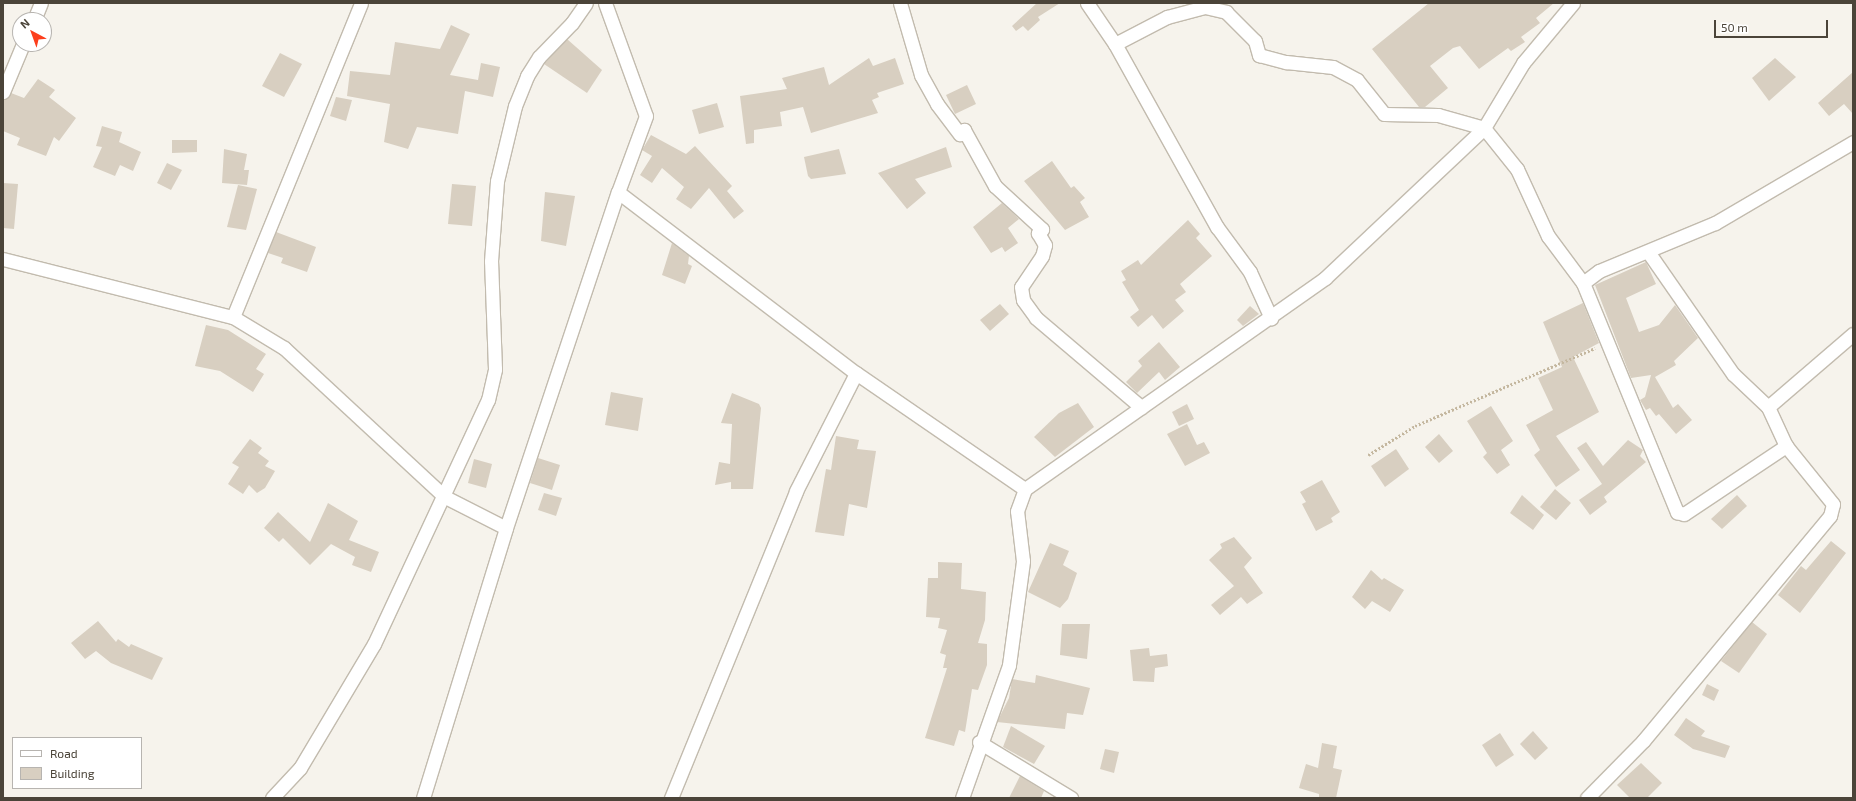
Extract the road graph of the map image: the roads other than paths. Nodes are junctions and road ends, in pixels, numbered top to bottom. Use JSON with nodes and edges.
{"nodes":[{"id":1,"x":361,"y":3,"type":"edge"},
{"id":2,"x":586,"y":3,"type":"edge"},
{"id":3,"x":605,"y":3,"type":"edge"},
{"id":4,"x":900,"y":3,"type":"edge"},
{"id":5,"x":1087,"y":3,"type":"edge"},
{"id":6,"x":1574,"y":3,"type":"edge"},
{"id":7,"x":1115,"y":44,"type":"junction"},
{"id":8,"x":20,"y":52,"type":"edge"},
{"id":9,"x":3,"y":92,"type":"edge"},
{"id":10,"x":1484,"y":128,"type":"junction"},
{"id":11,"x":1853,"y":142,"type":"edge"},
{"id":12,"x":618,"y":192,"type":"junction"},
{"id":13,"x":1649,"y":253,"type":"junction"},
{"id":14,"x":3,"y":259,"type":"edge"},
{"id":15,"x":1583,"y":283,"type":"junction"},
{"id":16,"x":233,"y":317,"type":"junction"},
{"id":17,"x":1271,"y":318,"type":"junction"},
{"id":18,"x":1853,"y":334,"type":"edge"},
{"id":19,"x":856,"y":373,"type":"junction"},
{"id":20,"x":1141,"y":407,"type":"junction"},
{"id":21,"x":1768,"y":407,"type":"junction"},
{"id":22,"x":1786,"y":446,"type":"junction"},
{"id":23,"x":1024,"y":489,"type":"junction"},
{"id":24,"x":445,"y":497,"type":"junction"},
{"id":25,"x":506,"y":528,"type":"junction"},
{"id":26,"x":979,"y":742,"type":"junction"},
{"id":27,"x":272,"y":798,"type":"edge"},
{"id":28,"x":423,"y":798,"type":"edge"},
{"id":29,"x":671,"y":798,"type":"edge"},
{"id":30,"x":962,"y":798,"type":"edge"},
{"id":31,"x":1071,"y":798,"type":"edge"},
{"id":32,"x":1587,"y":798,"type":"edge"}],
"edges":[{"from":1,"to":16,"type":"street"},
{"from":2,"to":24,"type":"street"},
{"from":3,"to":12,"type":"street"},
{"from":4,"to":20,"type":"street"},
{"from":5,"to":7,"type":"street"},
{"from":6,"to":10,"type":"street"},
{"from":7,"to":10,"type":"street"},
{"from":7,"to":17,"type":"street"},
{"from":8,"to":9,"type":"street"},
{"from":10,"to":15,"type":"street"},
{"from":10,"to":17,"type":"street"},
{"from":11,"to":13,"type":"street"},
{"from":12,"to":19,"type":"street"},
{"from":12,"to":25,"type":"street"},
{"from":13,"to":15,"type":"street"},
{"from":13,"to":21,"type":"street"},
{"from":14,"to":16,"type":"street"},
{"from":15,"to":22,"type":"street"},
{"from":16,"to":24,"type":"street"},
{"from":17,"to":20,"type":"street"},
{"from":18,"to":21,"type":"street"},
{"from":19,"to":23,"type":"street"},
{"from":19,"to":29,"type":"street"},
{"from":20,"to":23,"type":"street"},
{"from":21,"to":22,"type":"street"},
{"from":22,"to":32,"type":"street"},
{"from":23,"to":26,"type":"street"},
{"from":24,"to":25,"type":"street"},
{"from":24,"to":27,"type":"street"},
{"from":25,"to":28,"type":"street"},
{"from":26,"to":30,"type":"street"},
{"from":26,"to":31,"type":"street"}]}
